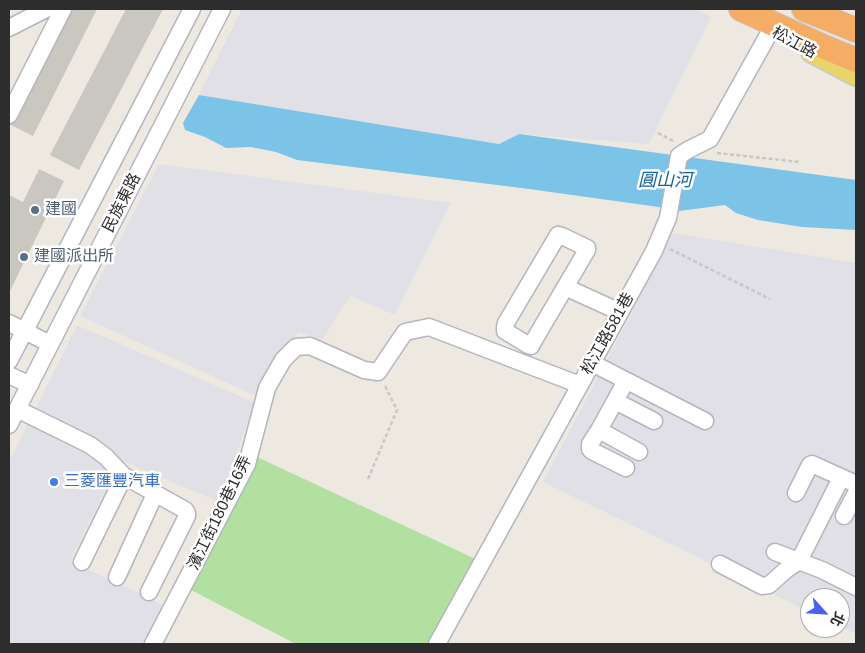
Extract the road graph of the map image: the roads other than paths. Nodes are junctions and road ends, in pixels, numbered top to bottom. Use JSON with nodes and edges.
{"nodes":[{"id":1,"x":46,"y":9,"type":"edge"},
{"id":2,"x":63,"y":9,"type":"edge"},
{"id":3,"x":192,"y":9,"type":"edge"},
{"id":4,"x":222,"y":9,"type":"edge"},
{"id":5,"x":733,"y":9,"type":"edge"},
{"id":6,"x":741,"y":9,"type":"edge"},
{"id":7,"x":804,"y":9,"type":"edge"},
{"id":8,"x":830,"y":9,"type":"edge"},
{"id":9,"x":769,"y":20,"type":"edge"},
{"id":10,"x":856,"y":23,"type":"edge"},
{"id":11,"x":9,"y":28,"type":"edge"},
{"id":12,"x":856,"y":30,"type":"edge"},
{"id":13,"x":856,"y":53,"type":"edge"},
{"id":14,"x":856,"y":60,"type":"edge"},
{"id":15,"x":856,"y":75,"type":"edge"},
{"id":16,"x":9,"y":115,"type":"edge"},
{"id":17,"x":82,"y":219,"type":"junction"},
{"id":18,"x":107,"y":232,"type":"junction"},
{"id":19,"x":565,"y":287,"type":"junction"},
{"id":20,"x":620,"y":312,"type":"junction"},
{"id":21,"x":9,"y":323,"type":"edge"},
{"id":22,"x":24,"y":331,"type":"junction"},
{"id":23,"x":50,"y":344,"type":"junction"},
{"id":24,"x":9,"y":361,"type":"edge"},
{"id":25,"x":592,"y":363,"type":"junction"},
{"id":26,"x":9,"y":374,"type":"edge"},
{"id":27,"x":626,"y":381,"type":"junction"},
{"id":28,"x":30,"y":385,"type":"junction"},
{"id":29,"x":580,"y":385,"type":"junction"},
{"id":30,"x":615,"y":401,"type":"junction"},
{"id":31,"x":17,"y":409,"type":"junction"},
{"id":32,"x":654,"y":421,"type":"dead end"},
{"id":33,"x":705,"y":422,"type":"dead end"},
{"id":34,"x":9,"y":425,"type":"edge"},
{"id":35,"x":599,"y":430,"type":"junction"},
{"id":36,"x":639,"y":452,"type":"dead end"},
{"id":37,"x":626,"y":468,"type":"dead end"},
{"id":38,"x":124,"y":476,"type":"junction"},
{"id":39,"x":841,"y":478,"type":"junction"},
{"id":40,"x":856,"y":484,"type":"edge"},
{"id":41,"x":796,"y":493,"type":"dead end"},
{"id":42,"x":856,"y":493,"type":"edge"},
{"id":43,"x":155,"y":494,"type":"junction"},
{"id":44,"x":844,"y":516,"type":"dead end"},
{"id":45,"x":775,"y":552,"type":"dead end"},
{"id":46,"x":799,"y":561,"type":"junction"},
{"id":47,"x":82,"y":562,"type":"dead end"},
{"id":48,"x":720,"y":564,"type":"dead end"},
{"id":49,"x":116,"y":578,"type":"dead end"},
{"id":50,"x":856,"y":587,"type":"edge"},
{"id":51,"x":149,"y":592,"type":"dead end"},
{"id":52,"x":153,"y":644,"type":"edge"},
{"id":53,"x":437,"y":644,"type":"edge"}],
"edges":[{"from":1,"to":11,"type":"street"},
{"from":2,"to":16,"type":"street"},
{"from":3,"to":17,"type":"street","name":"民族東路"},
{"from":4,"to":18,"type":"street","name":"民族東路"},
{"from":5,"to":9,"type":"main road","name":"松江路"},
{"from":6,"to":14,"type":"highway"},
{"from":7,"to":12,"type":"highway"},
{"from":8,"to":10,"type":"highway"},
{"from":9,"to":13,"type":"highway"},
{"from":9,"to":15,"type":"main road","name":"松江路"},
{"from":9,"to":20,"type":"street","name":"松江路581巷"},
{"from":17,"to":18,"type":"street"},
{"from":17,"to":22,"type":"street","name":"民族東路"},
{"from":18,"to":23,"type":"street","name":"民族東路"},
{"from":19,"to":19,"type":"street"},
{"from":19,"to":20,"type":"street"},
{"from":20,"to":25,"type":"street","name":"松江路581巷"},
{"from":21,"to":22,"type":"street"},
{"from":22,"to":23,"type":"street"},
{"from":22,"to":24,"type":"street","name":"民族東路"},
{"from":23,"to":28,"type":"street","name":"民族東路"},
{"from":25,"to":27,"type":"street"},
{"from":25,"to":29,"type":"street","name":"松江路581巷"},
{"from":26,"to":28,"type":"street"},
{"from":27,"to":30,"type":"street"},
{"from":27,"to":33,"type":"street"},
{"from":28,"to":31,"type":"street","name":"民族東路"},
{"from":29,"to":52,"type":"street","name":"濱江街180巷16弄"},
{"from":29,"to":53,"type":"street","name":"松江路581巷"},
{"from":30,"to":32,"type":"street"},
{"from":30,"to":35,"type":"street"},
{"from":31,"to":34,"type":"street","name":"民族東路"},
{"from":31,"to":38,"type":"street"},
{"from":35,"to":36,"type":"street"},
{"from":35,"to":37,"type":"street"},
{"from":38,"to":43,"type":"street"},
{"from":38,"to":47,"type":"street"},
{"from":39,"to":40,"type":"street"},
{"from":39,"to":41,"type":"street"},
{"from":39,"to":46,"type":"street"},
{"from":42,"to":44,"type":"street"},
{"from":43,"to":49,"type":"street"},
{"from":43,"to":51,"type":"street"},
{"from":45,"to":46,"type":"street"},
{"from":46,"to":48,"type":"street"},
{"from":46,"to":50,"type":"street"}]}
